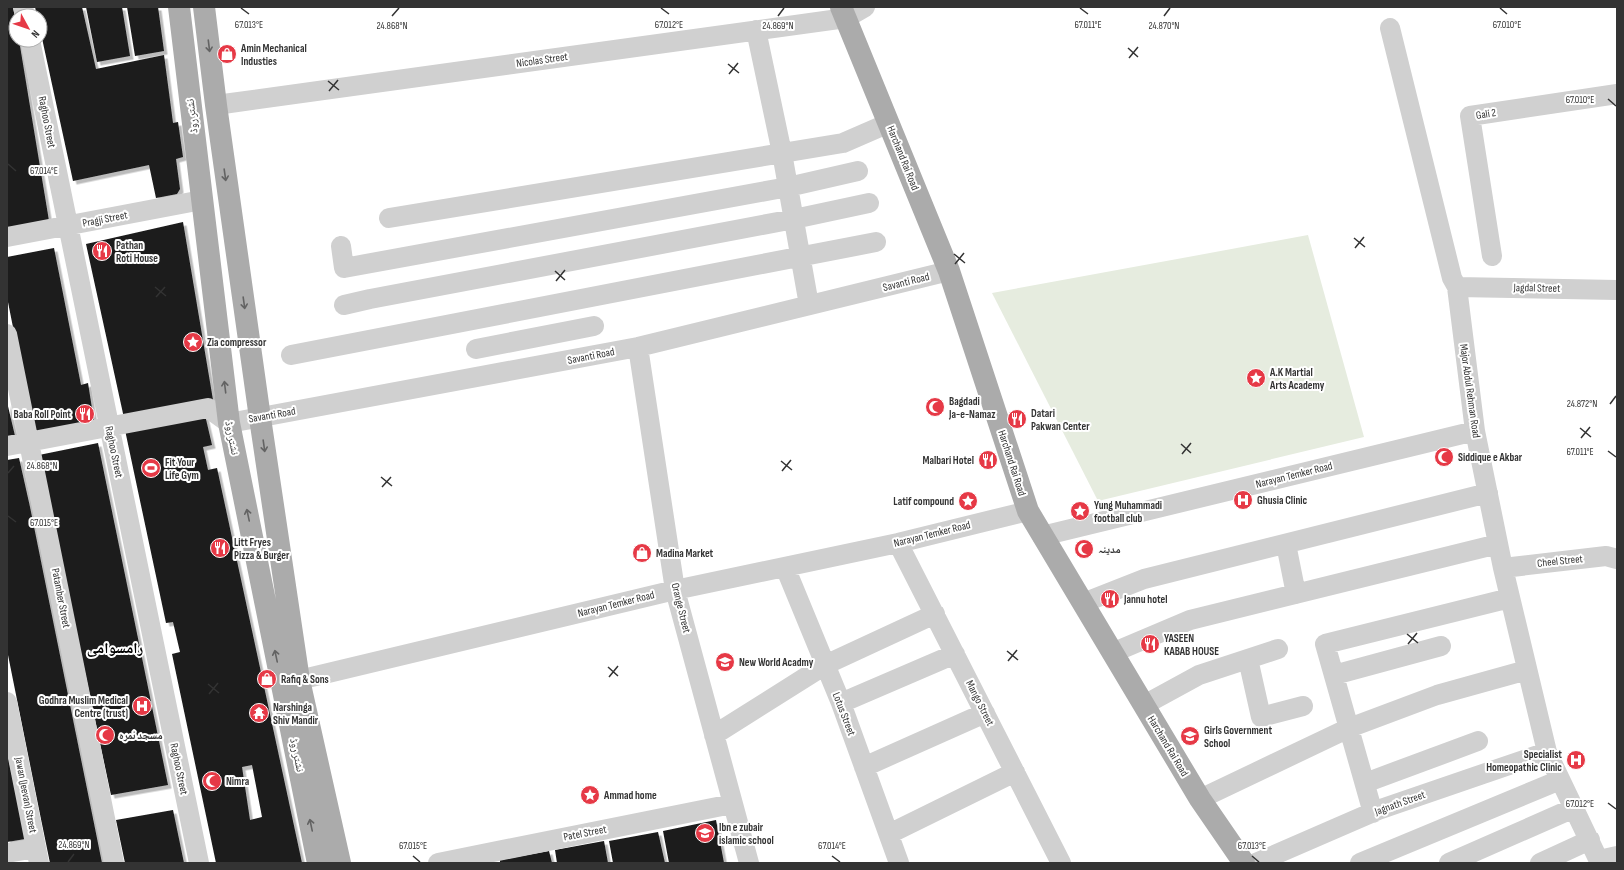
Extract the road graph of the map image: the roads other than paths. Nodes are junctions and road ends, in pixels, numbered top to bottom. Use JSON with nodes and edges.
{"nodes":[{"id":1,"x":179,"y":7,"type":"edge"},
{"id":2,"x":204,"y":7,"type":"edge"},
{"id":3,"x":865,"y":7,"type":"edge"},
{"id":4,"x":844,"y":13,"type":"edge"},
{"id":5,"x":1390,"y":28,"type":"dead end"},
{"id":6,"x":756,"y":30,"type":"junction"},
{"id":7,"x":32,"y":48,"type":"edge"},
{"id":8,"x":1617,"y":94,"type":"edge"},
{"id":9,"x":216,"y":105,"type":"junction"},
{"id":10,"x":889,"y":123,"type":"junction"},
{"id":11,"x":782,"y":153,"type":"junction"},
{"id":12,"x":858,"y":171,"type":"dead end"},
{"id":13,"x":788,"y":187,"type":"junction"},
{"id":14,"x":202,"y":200,"type":"junction"},
{"id":15,"x":869,"y":203,"type":"dead end"},
{"id":16,"x":389,"y":218,"type":"dead end"},
{"id":17,"x":794,"y":219,"type":"junction"},
{"id":18,"x":67,"y":226,"type":"junction"},
{"id":19,"x":7,"y":237,"type":"edge"},
{"id":20,"x":876,"y":242,"type":"dead end"},
{"id":21,"x":341,"y":246,"type":"dead end"},
{"id":22,"x":801,"y":256,"type":"junction"},
{"id":23,"x":1492,"y":256,"type":"dead end"},
{"id":24,"x":948,"y":271,"type":"junction"},
{"id":25,"x":1457,"y":287,"type":"junction"},
{"id":26,"x":1617,"y":290,"type":"edge"},
{"id":27,"x":588,"y":297,"type":"junction"},
{"id":28,"x":344,"y":305,"type":"dead end"},
{"id":29,"x":809,"y":305,"type":"junction"},
{"id":30,"x":594,"y":326,"type":"junction"},
{"id":31,"x":7,"y":334,"type":"edge"},
{"id":32,"x":638,"y":347,"type":"junction"},
{"id":33,"x":476,"y":349,"type":"dead end"},
{"id":34,"x":291,"y":355,"type":"dead end"},
{"id":35,"x":599,"y":355,"type":"junction"},
{"id":36,"x":260,"y":418,"type":"junction"},
{"id":37,"x":229,"y":423,"type":"junction"},
{"id":38,"x":109,"y":427,"type":"junction"},
{"id":39,"x":1475,"y":431,"type":"junction"},
{"id":40,"x":29,"y":442,"type":"junction"},
{"id":41,"x":7,"y":446,"type":"edge"},
{"id":42,"x":1488,"y":493,"type":"junction"},
{"id":43,"x":1028,"y":511,"type":"junction"},
{"id":44,"x":1042,"y":536,"type":"junction"},
{"id":45,"x":898,"y":543,"type":"junction"},
{"id":46,"x":1286,"y":544,"type":"junction"},
{"id":47,"x":1498,"y":544,"type":"junction"},
{"id":48,"x":1617,"y":559,"type":"edge"},
{"id":49,"x":784,"y":567,"type":"junction"},
{"id":50,"x":1503,"y":568,"type":"junction"},
{"id":51,"x":675,"y":590,"type":"junction"},
{"id":52,"x":1296,"y":594,"type":"junction"},
{"id":53,"x":1510,"y":598,"type":"junction"},
{"id":54,"x":1083,"y":603,"type":"junction"},
{"id":55,"x":934,"y":614,"type":"junction"},
{"id":56,"x":1441,"y":646,"type":"dead end"},
{"id":57,"x":1278,"y":649,"type":"dead end"},
{"id":58,"x":1112,"y":652,"type":"junction"},
{"id":59,"x":954,"y":654,"type":"junction"},
{"id":60,"x":1248,"y":659,"type":"junction"},
{"id":61,"x":825,"y":665,"type":"junction"},
{"id":62,"x":1527,"y":670,"type":"junction"},
{"id":63,"x":1334,"y":676,"type":"junction"},
{"id":64,"x":299,"y":680,"type":"junction"},
{"id":65,"x":7,"y":702,"type":"edge"},
{"id":66,"x":841,"y":703,"type":"junction"},
{"id":67,"x":1144,"y":705,"type":"junction"},
{"id":68,"x":1303,"y":706,"type":"dead end"},
{"id":69,"x":985,"y":714,"type":"junction"},
{"id":70,"x":1349,"y":728,"type":"junction"},
{"id":71,"x":714,"y":735,"type":"junction"},
{"id":72,"x":1478,"y":741,"type":"dead end"},
{"id":73,"x":1547,"y":752,"type":"junction"},
{"id":74,"x":864,"y":768,"type":"junction"},
{"id":75,"x":1015,"y":772,"type":"junction"},
{"id":76,"x":1560,"y":780,"type":"junction"},
{"id":77,"x":1365,"y":783,"type":"junction"},
{"id":78,"x":1200,"y":799,"type":"junction"},
{"id":79,"x":732,"y":804,"type":"junction"},
{"id":80,"x":1574,"y":808,"type":"junction"},
{"id":81,"x":1373,"y":813,"type":"junction"},
{"id":82,"x":889,"y":834,"type":"junction"},
{"id":83,"x":1590,"y":840,"type":"junction"},
{"id":84,"x":7,"y":853,"type":"edge"},
{"id":85,"x":38,"y":855,"type":"edge"},
{"id":86,"x":1606,"y":860,"type":"edge"},
{"id":87,"x":114,"y":863,"type":"edge"},
{"id":88,"x":199,"y":863,"type":"edge"},
{"id":89,"x":318,"y":863,"type":"edge"},
{"id":90,"x":340,"y":863,"type":"edge"},
{"id":91,"x":438,"y":863,"type":"edge"},
{"id":92,"x":749,"y":863,"type":"edge"},
{"id":93,"x":899,"y":863,"type":"edge"},
{"id":94,"x":1061,"y":863,"type":"edge"},
{"id":95,"x":1244,"y":863,"type":"edge"},
{"id":96,"x":1256,"y":863,"type":"edge"},
{"id":97,"x":1360,"y":863,"type":"edge"},
{"id":98,"x":1448,"y":863,"type":"edge"},
{"id":99,"x":1540,"y":863,"type":"edge"}],
"edges":[{"from":1,"to":14,"type":"main road","name":"نشتر روڈ"},
{"from":2,"to":9,"type":"main road","name":"نشتر روڈ","one_way":true},
{"from":3,"to":4,"type":"street","name":"Nicolas Street"},
{"from":4,"to":6,"type":"street","name":"Nicolas Street"},
{"from":4,"to":10,"type":"main road","name":"Harchand Rai Road"},
{"from":5,"to":25,"type":"street","name":"Major Abdul Rehman Road"},
{"from":6,"to":9,"type":"street","name":"Nicolas Street"},
{"from":6,"to":11,"type":"street"},
{"from":7,"to":18,"type":"street","name":"Raghoo Street"},
{"from":8,"to":23,"type":"street","name":"Gali 2"},
{"from":9,"to":36,"type":"main road","name":"نشتر روڈ","one_way":true},
{"from":10,"to":11,"type":"street"},
{"from":10,"to":24,"type":"main road","name":"Harchand Rai Road"},
{"from":11,"to":13,"type":"street"},
{"from":11,"to":16,"type":"street"},
{"from":12,"to":13,"type":"street"},
{"from":13,"to":17,"type":"street"},
{"from":13,"to":21,"type":"street"},
{"from":14,"to":18,"type":"street","name":"Pragji Street"},
{"from":37,"to":14,"type":"main road","name":"نشتر روڈ","one_way":true},
{"from":15,"to":17,"type":"street"},
{"from":17,"to":22,"type":"street"},
{"from":17,"to":28,"type":"street"},
{"from":18,"to":19,"type":"street","name":"Pragji Street"},
{"from":18,"to":38,"type":"street","name":"Raghoo Street"},
{"from":20,"to":22,"type":"street"},
{"from":22,"to":27,"type":"street"},
{"from":22,"to":29,"type":"street"},
{"from":24,"to":29,"type":"street","name":"Savanti Road"},
{"from":24,"to":43,"type":"main road","name":"Harchand Rai Road"},
{"from":25,"to":26,"type":"street","name":"Jagdal Street"},
{"from":25,"to":39,"type":"street","name":"Major Abdul Rehman Road"},
{"from":27,"to":30,"type":"street"},
{"from":27,"to":34,"type":"street"},
{"from":29,"to":32,"type":"street","name":"Savanti Road"},
{"from":30,"to":33,"type":"street"},
{"from":30,"to":35,"type":"street"},
{"from":31,"to":40,"type":"street","name":"Patamber Street"},
{"from":32,"to":35,"type":"street","name":"Savanti Road"},
{"from":32,"to":51,"type":"street","name":"Orange Street"},
{"from":35,"to":36,"type":"street","name":"Savanti Road"},
{"from":36,"to":37,"type":"street","name":"Savanti Road"},
{"from":36,"to":64,"type":"main road","name":"نشتر روڈ","one_way":true},
{"from":37,"to":38,"type":"street"},
{"from":89,"to":37,"type":"main road","name":"نشتر روڈ","one_way":true},
{"from":38,"to":40,"type":"street"},
{"from":38,"to":88,"type":"street","name":"Raghoo Street"},
{"from":39,"to":42,"type":"street","name":"Major Abdul Rehman Road"},
{"from":39,"to":44,"type":"street","name":"Narayan Temker Road"},
{"from":40,"to":41,"type":"street"},
{"from":40,"to":87,"type":"street","name":"Patamber Street"},
{"from":42,"to":46,"type":"street"},
{"from":42,"to":47,"type":"street","name":"Major Abdul Rehman Road"},
{"from":43,"to":44,"type":"main road","name":"Harchand Rai Road"},
{"from":43,"to":45,"type":"street","name":"Narayan Temker Road"},
{"from":44,"to":54,"type":"main road","name":"Harchand Rai Road"},
{"from":45,"to":49,"type":"street","name":"Narayan Temker Road"},
{"from":45,"to":55,"type":"street","name":"Mango Street"},
{"from":46,"to":52,"type":"street"},
{"from":46,"to":54,"type":"street"},
{"from":47,"to":50,"type":"street","name":"Major Abdul Rehman Road"},
{"from":47,"to":52,"type":"street"},
{"from":48,"to":50,"type":"street","name":"Cheel Street"},
{"from":49,"to":51,"type":"street","name":"Narayan Temker Road"},
{"from":49,"to":61,"type":"street","name":"Lotus Street"},
{"from":50,"to":53,"type":"street","name":"Major Abdul Rehman Road"},
{"from":51,"to":64,"type":"street","name":"Narayan Temker Road"},
{"from":51,"to":71,"type":"street","name":"Orange Street"},
{"from":52,"to":58,"type":"street"},
{"from":53,"to":62,"type":"street","name":"Major Abdul Rehman Road"},
{"from":53,"to":63,"type":"street"},
{"from":54,"to":58,"type":"main road","name":"Harchand Rai Road"},
{"from":55,"to":59,"type":"street","name":"Mango Street"},
{"from":55,"to":61,"type":"street"},
{"from":56,"to":63,"type":"street"},
{"from":57,"to":60,"type":"street"},
{"from":58,"to":67,"type":"main road","name":"Harchand Rai Road"},
{"from":59,"to":66,"type":"street"},
{"from":59,"to":69,"type":"street","name":"Mango Street"},
{"from":60,"to":67,"type":"street"},
{"from":60,"to":68,"type":"street"},
{"from":61,"to":66,"type":"street","name":"Lotus Street"},
{"from":61,"to":71,"type":"street"},
{"from":62,"to":70,"type":"street"},
{"from":62,"to":73,"type":"street","name":"Major Abdul Rehman Road"},
{"from":63,"to":70,"type":"street"},
{"from":64,"to":90,"type":"main road","name":"نشتر روڈ"},
{"from":65,"to":85,"type":"street","name":"Jawan (Jeevan) Street"},
{"from":66,"to":74,"type":"street","name":"Lotus Street"},
{"from":67,"to":78,"type":"main road","name":"Harchand Rai Road"},
{"from":69,"to":74,"type":"street"},
{"from":69,"to":75,"type":"street","name":"Mango Street"},
{"from":70,"to":77,"type":"street"},
{"from":70,"to":78,"type":"street"},
{"from":71,"to":79,"type":"street","name":"Orange Street"},
{"from":72,"to":77,"type":"street"},
{"from":73,"to":76,"type":"street","name":"Major Abdul Rehman Road"},
{"from":73,"to":81,"type":"street","name":"Jagnath Street"},
{"from":74,"to":82,"type":"street","name":"Lotus Street"},
{"from":75,"to":82,"type":"street"},
{"from":75,"to":94,"type":"street","name":"Mango Street"},
{"from":76,"to":80,"type":"street","name":"Major Abdul Rehman Road"},
{"from":76,"to":97,"type":"street"},
{"from":77,"to":81,"type":"street"},
{"from":78,"to":95,"type":"main road","name":"Harchand Rai Road"},
{"from":79,"to":91,"type":"street","name":"Patel Street"},
{"from":79,"to":92,"type":"street","name":"Orange Street"},
{"from":80,"to":83,"type":"street","name":"Major Abdul Rehman Road"},
{"from":80,"to":98,"type":"street"},
{"from":81,"to":96,"type":"street","name":"Jagnath Street"},
{"from":82,"to":93,"type":"street","name":"Lotus Street"},
{"from":83,"to":86,"type":"street","name":"Major Abdul Rehman Road"},
{"from":83,"to":99,"type":"street"},
{"from":84,"to":85,"type":"street"}]}
